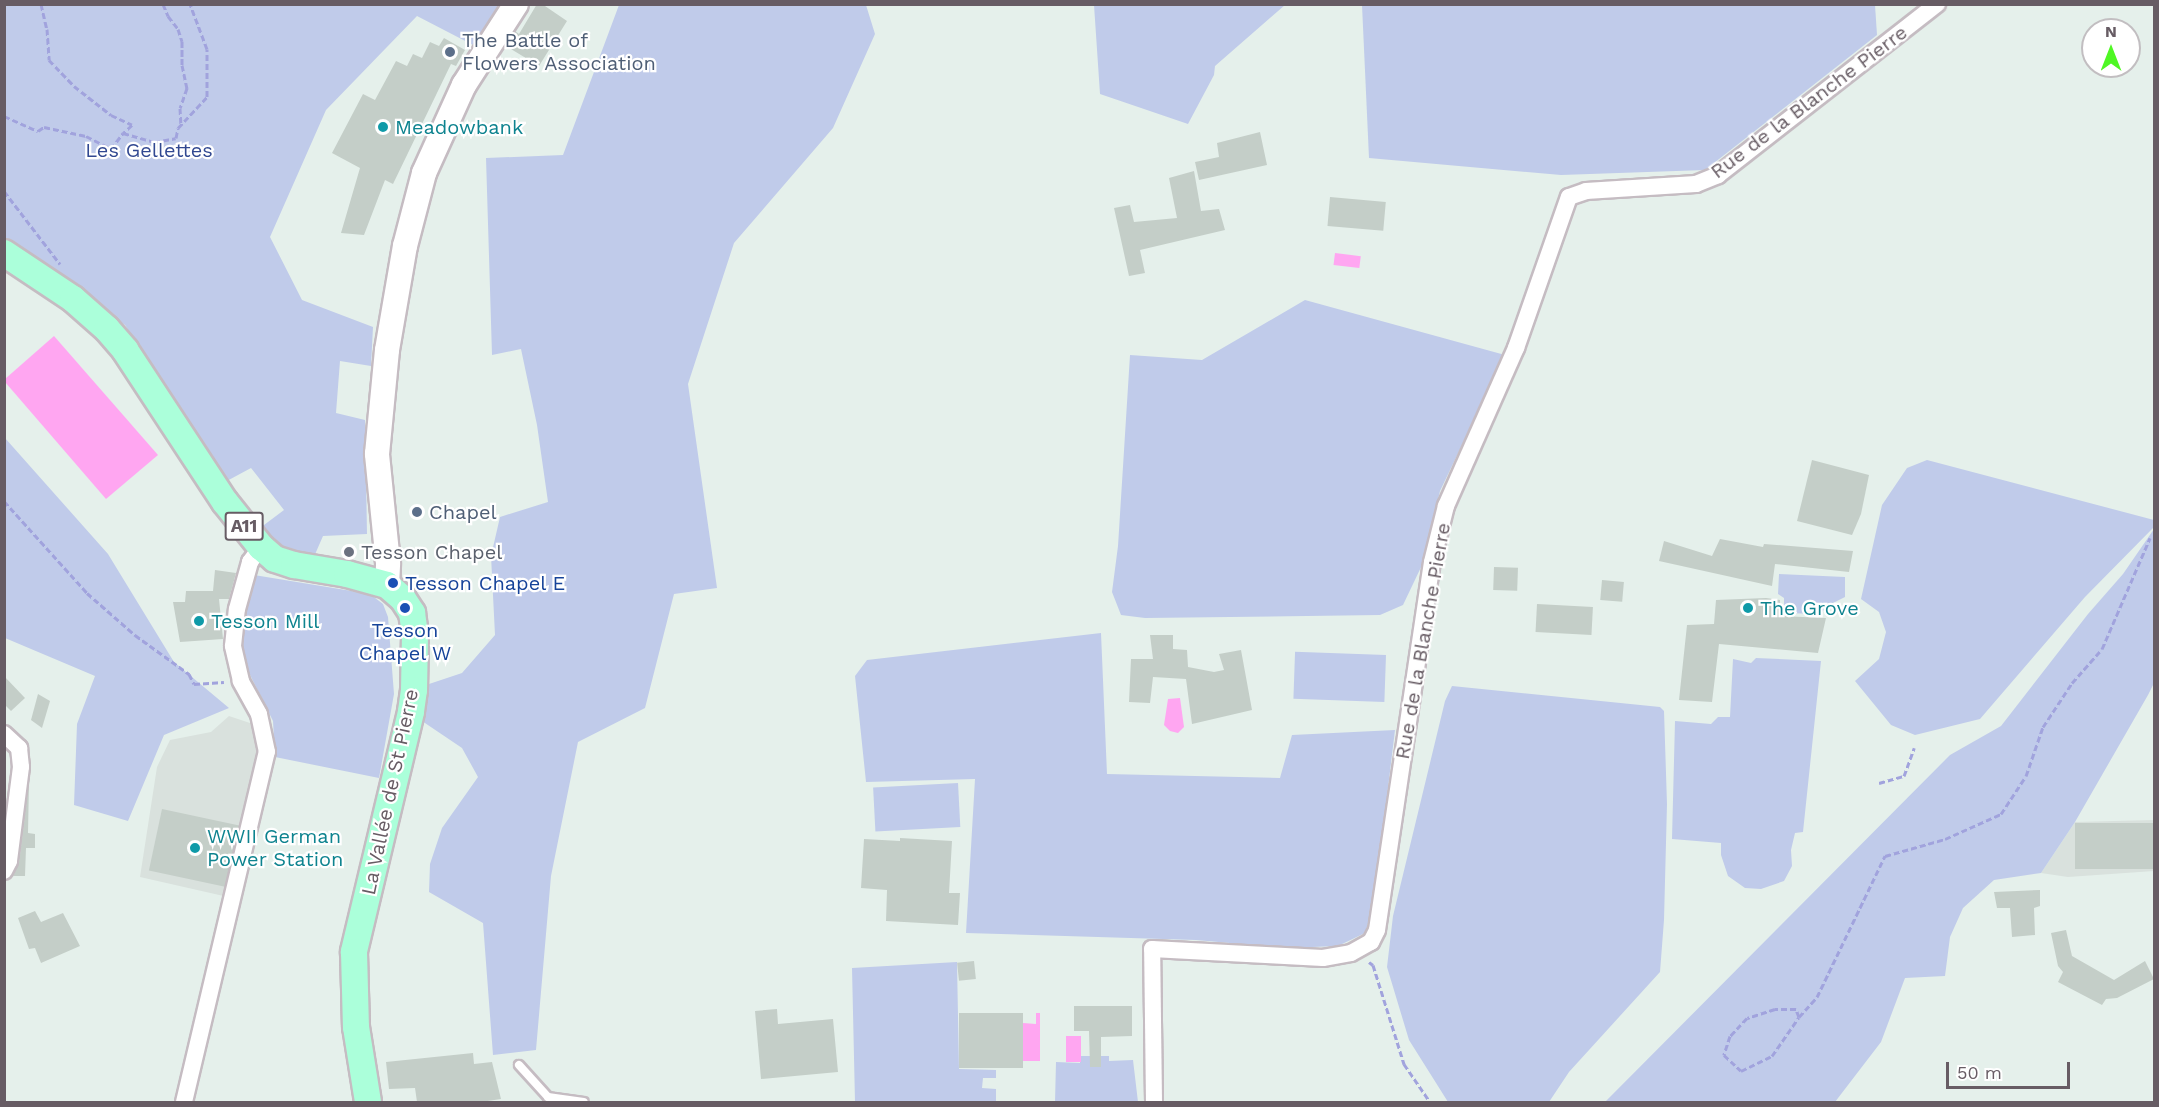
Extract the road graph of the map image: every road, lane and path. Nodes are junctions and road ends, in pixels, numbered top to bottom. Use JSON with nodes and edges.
{"nodes":[{"id":1,"x":41,"y":4,"type":"edge"},
{"id":2,"x":163,"y":4,"type":"edge"},
{"id":3,"x":189,"y":4,"type":"edge"},
{"id":4,"x":516,"y":4,"type":"edge"},
{"id":5,"x":1937,"y":4,"type":"edge"},
{"id":6,"x":4,"y":116,"type":"edge"},
{"id":7,"x":181,"y":126,"type":"junction"},
{"id":8,"x":123,"y":133,"type":"junction"},
{"id":9,"x":4,"y":191,"type":"edge"},
{"id":10,"x":4,"y":254,"type":"edge"},
{"id":11,"x":62,"y":266,"type":"dead end"},
{"id":12,"x":4,"y":501,"type":"edge"},
{"id":13,"x":2150,"y":538,"type":"dead end"},
{"id":14,"x":261,"y":546,"type":"junction"},
{"id":15,"x":387,"y":585,"type":"junction"},
{"id":16,"x":241,"y":681,"type":"junction"},
{"id":17,"x":4,"y":734,"type":"edge"},
{"id":18,"x":1914,"y":747,"type":"dead end"},
{"id":19,"x":1879,"y":783,"type":"dead end"},
{"id":20,"x":4,"y":871,"type":"edge"},
{"id":21,"x":1366,"y":960,"type":"dead end"},
{"id":22,"x":1799,"y":1017,"type":"junction"},
{"id":23,"x":519,"y":1065,"type":"dead end"},
{"id":24,"x":184,"y":1102,"type":"edge"},
{"id":25,"x":368,"y":1102,"type":"edge"},
{"id":26,"x":584,"y":1102,"type":"edge"},
{"id":27,"x":1154,"y":1102,"type":"edge"},
{"id":28,"x":1430,"y":1102,"type":"edge"}],
"edges":[{"from":1,"to":8,"type":"path"},
{"from":2,"to":7,"type":"path"},
{"from":3,"to":7,"type":"path"},
{"from":4,"to":15,"type":"main road"},
{"from":5,"to":27,"type":"street","name":"Rue de la Blanche Pierre"},
{"from":6,"to":8,"type":"path"},
{"from":7,"to":8,"type":"path"},
{"from":9,"to":11,"type":"path"},
{"from":10,"to":14,"type":"main road","name":"La Vallée de St Pierre","number":"A11"},
{"from":12,"to":16,"type":"path"},
{"from":13,"to":22,"type":"path"},
{"from":14,"to":15,"type":"main road","name":"La Vallée de St Pierre","number":"A11"},
{"from":14,"to":16,"type":"street"},
{"from":15,"to":25,"type":"main road","name":"La Vallée de St Pierre","number":"A11"},
{"from":16,"to":24,"type":"street"},
{"from":17,"to":20,"type":"street"},
{"from":18,"to":19,"type":"path"},
{"from":21,"to":28,"type":"path"},
{"from":22,"to":22,"type":"path"},
{"from":23,"to":26,"type":"lane"}]}
